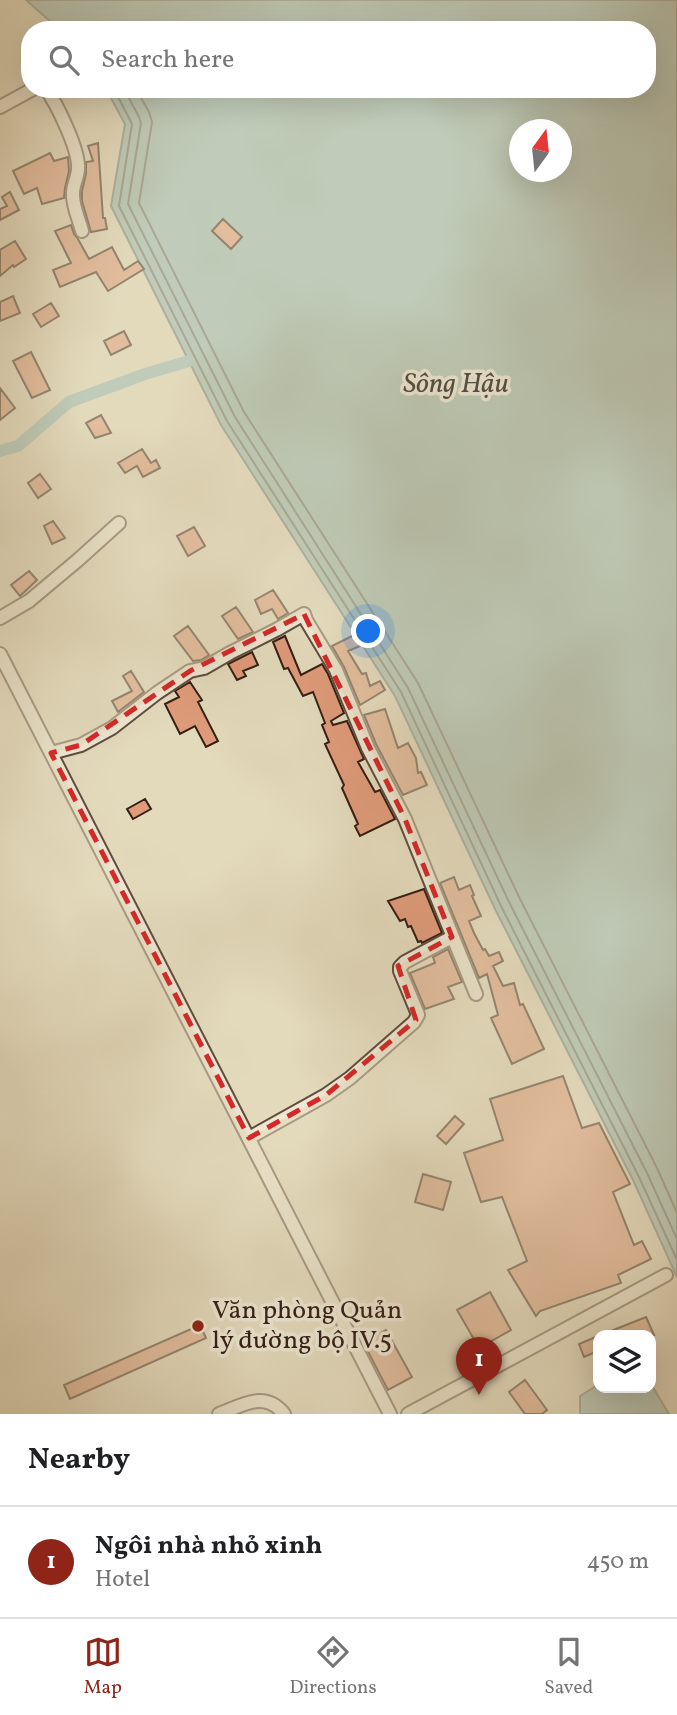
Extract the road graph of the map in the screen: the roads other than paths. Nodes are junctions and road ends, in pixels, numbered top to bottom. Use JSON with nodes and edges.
{"nodes":[{"id":1,"x":21,"y":96,"type":"edge"},
{"id":2,"x":51,"y":98,"type":"edge"},
{"id":3,"x":0,"y":107,"type":"edge"},
{"id":4,"x":82,"y":231,"type":"dead end"},
{"id":5,"x":119,"y":523,"type":"dead end"},
{"id":6,"x":0,"y":618,"type":"edge"},
{"id":7,"x":0,"y":654,"type":"edge"},
{"id":8,"x":51,"y":753,"type":"junction"},
{"id":9,"x":452,"y":937,"type":"junction"},
{"id":10,"x":475,"y":994,"type":"dead end"},
{"id":11,"x":249,"y":1138,"type":"junction"},
{"id":12,"x":666,"y":1275,"type":"dead end"},
{"id":13,"x":219,"y":1414,"type":"edge"},
{"id":14,"x":284,"y":1414,"type":"edge"},
{"id":15,"x":390,"y":1414,"type":"edge"},
{"id":16,"x":408,"y":1414,"type":"edge"}],
"edges":[{"from":1,"to":3,"type":"street"},
{"from":2,"to":4,"type":"street"},
{"from":5,"to":6,"type":"street"},
{"from":7,"to":8,"type":"street"},
{"from":8,"to":9,"type":"street"},
{"from":8,"to":11,"type":"street"},
{"from":9,"to":10,"type":"street"},
{"from":9,"to":11,"type":"street"},
{"from":11,"to":15,"type":"street"},
{"from":12,"to":16,"type":"street"},
{"from":13,"to":14,"type":"street"}]}
